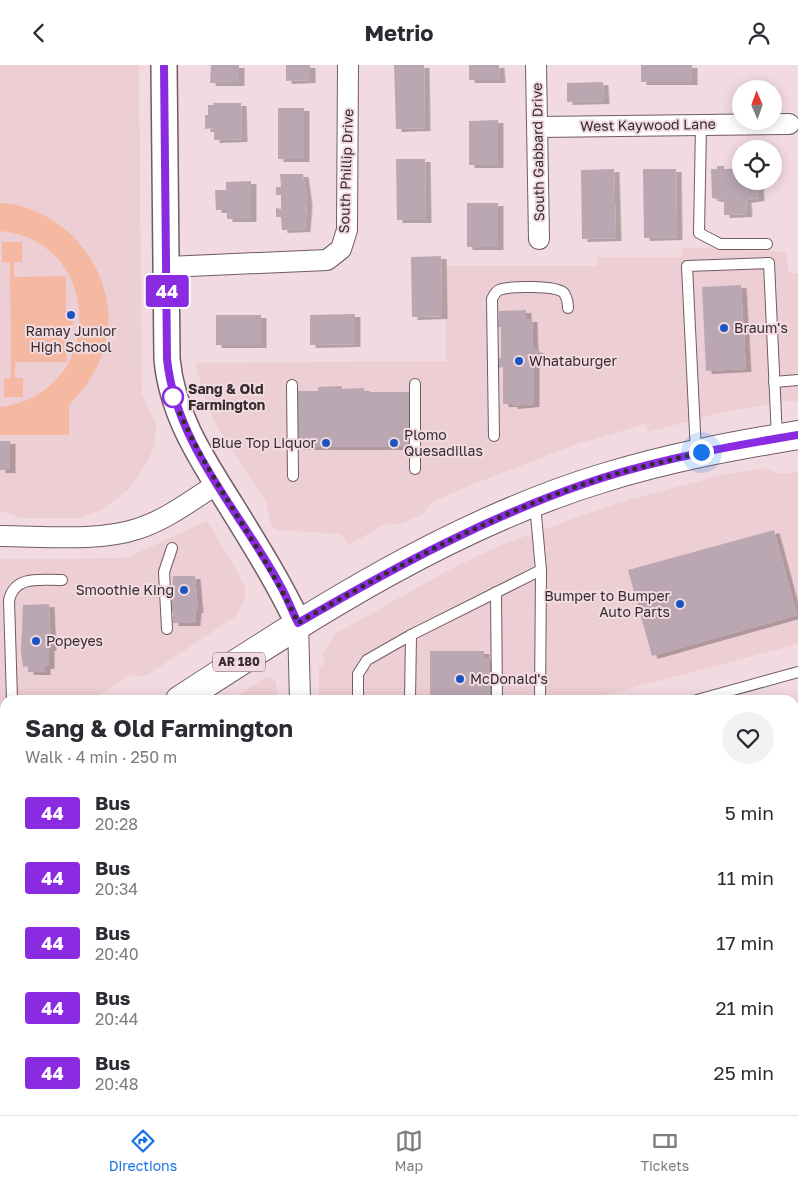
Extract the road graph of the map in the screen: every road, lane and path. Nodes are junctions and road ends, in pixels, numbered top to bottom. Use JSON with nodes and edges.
{"nodes":[{"id":1,"x":164,"y":65,"type":"edge"},
{"id":2,"x":348,"y":65,"type":"edge"},
{"id":3,"x":536,"y":65,"type":"edge"},
{"id":4,"x":788,"y":124,"type":"dead end"},
{"id":5,"x":701,"y":125,"type":"junction"},
{"id":6,"x":538,"y":127,"type":"junction"},
{"id":7,"x":538,"y":239,"type":"dead end"},
{"id":8,"x":767,"y":244,"type":"dead end"},
{"id":9,"x":167,"y":267,"type":"junction"},
{"id":10,"x":568,"y":308,"type":"dead end"},
{"id":11,"x":798,"y":380,"type":"edge"},
{"id":12,"x":774,"y":382,"type":"junction"},
{"id":13,"x":415,"y":384,"type":"dead end"},
{"id":14,"x":292,"y":385,"type":"dead end"},
{"id":15,"x":494,"y":436,"type":"dead end"},
{"id":16,"x":788,"y":437,"type":"edge"},
{"id":17,"x":696,"y":453,"type":"junction"},
{"id":18,"x":415,"y":469,"type":"dead end"},
{"id":19,"x":293,"y":476,"type":"dead end"},
{"id":20,"x":217,"y":484,"type":"junction"},
{"id":21,"x":535,"y":503,"type":"junction"},
{"id":22,"x":0,"y":536,"type":"edge"},
{"id":23,"x":172,"y":548,"type":"dead end"},
{"id":24,"x":541,"y":570,"type":"junction"},
{"id":25,"x":62,"y":580,"type":"dead end"},
{"id":26,"x":496,"y":592,"type":"junction"},
{"id":27,"x":298,"y":623,"type":"junction"},
{"id":28,"x":167,"y":629,"type":"dead end"},
{"id":29,"x":411,"y":635,"type":"junction"},
{"id":30,"x":798,"y":672,"type":"edge"},
{"id":31,"x":12,"y":695,"type":"edge"},
{"id":32,"x":188,"y":695,"type":"edge"},
{"id":33,"x":300,"y":695,"type":"edge"},
{"id":34,"x":358,"y":695,"type":"edge"},
{"id":35,"x":410,"y":695,"type":"edge"},
{"id":36,"x":497,"y":695,"type":"edge"},
{"id":37,"x":540,"y":695,"type":"edge"},
{"id":38,"x":715,"y":695,"type":"edge"}],
"edges":[{"from":1,"to":9,"type":"street"},
{"from":2,"to":9,"type":"street","name":"South Phillip Drive"},
{"from":3,"to":6,"type":"street","name":"South Gabbard Drive"},
{"from":4,"to":5,"type":"street","name":"West Kaywood Lane"},
{"from":5,"to":6,"type":"street","name":"West Kaywood Lane"},
{"from":5,"to":8,"type":"lane"},
{"from":6,"to":7,"type":"street","name":"South Gabbard Drive"},
{"from":9,"to":20,"type":"street"},
{"from":10,"to":15,"type":"lane"},
{"from":11,"to":12,"type":"lane"},
{"from":12,"to":16,"type":"lane"},
{"from":12,"to":17,"type":"lane"},
{"from":13,"to":18,"type":"lane"},
{"from":14,"to":19,"type":"lane"},
{"from":16,"to":17,"type":"main road","number":"AR 180"},
{"from":17,"to":21,"type":"main road","number":"AR 180"},
{"from":20,"to":22,"type":"street"},
{"from":20,"to":27,"type":"street"},
{"from":21,"to":24,"type":"lane"},
{"from":21,"to":27,"type":"main road","number":"AR 180"},
{"from":23,"to":28,"type":"lane"},
{"from":24,"to":26,"type":"lane"},
{"from":24,"to":37,"type":"lane"},
{"from":25,"to":31,"type":"lane"},
{"from":26,"to":29,"type":"lane"},
{"from":26,"to":36,"type":"lane"},
{"from":27,"to":32,"type":"main road","number":"AR 180"},
{"from":27,"to":33,"type":"street"},
{"from":29,"to":34,"type":"lane"},
{"from":29,"to":35,"type":"lane"},
{"from":30,"to":38,"type":"lane"}]}
